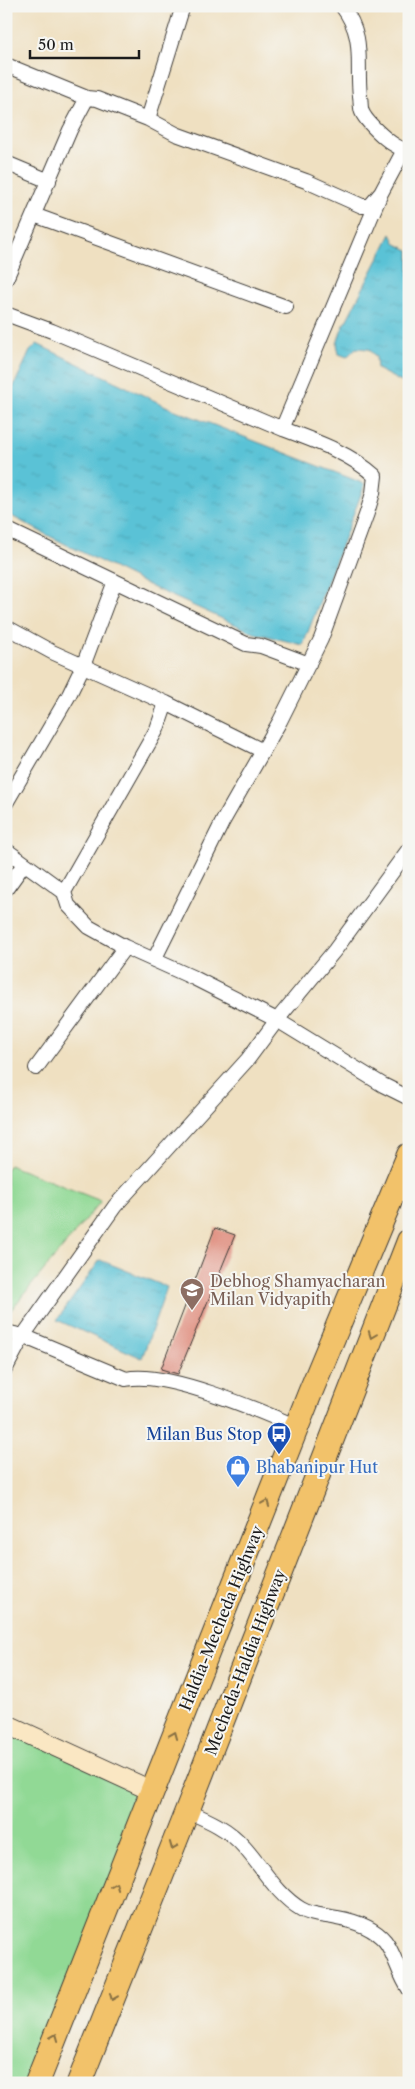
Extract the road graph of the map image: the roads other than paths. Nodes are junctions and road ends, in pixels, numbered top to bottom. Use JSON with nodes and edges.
{"nodes":[{"id":1,"x":183,"y":6,"type":"edge"},
{"id":2,"x":342,"y":6,"type":"edge"},
{"id":3,"x":6,"y":65,"type":"edge"},
{"id":4,"x":87,"y":98,"type":"junction"},
{"id":5,"x":148,"y":119,"type":"junction"},
{"id":6,"x":406,"y":150,"type":"edge"},
{"id":7,"x":6,"y":163,"type":"edge"},
{"id":8,"x":49,"y":181,"type":"junction"},
{"id":9,"x":381,"y":193,"type":"junction"},
{"id":10,"x":34,"y":215,"type":"junction"},
{"id":11,"x":10,"y":256,"type":"edge"},
{"id":12,"x":6,"y":280,"type":"edge"},
{"id":13,"x":286,"y":307,"type":"dead end"},
{"id":14,"x":6,"y":314,"type":"edge"},
{"id":15,"x":284,"y":429,"type":"junction"},
{"id":16,"x":6,"y":530,"type":"edge"},
{"id":17,"x":115,"y":581,"type":"junction"},
{"id":18,"x":6,"y":627,"type":"edge"},
{"id":19,"x":309,"y":664,"type":"junction"},
{"id":20,"x":83,"y":666,"type":"junction"},
{"id":21,"x":166,"y":703,"type":"junction"},
{"id":22,"x":263,"y":751,"type":"junction"},
{"id":23,"x":6,"y":803,"type":"edge"},
{"id":24,"x":409,"y":849,"type":"edge"},
{"id":25,"x":6,"y":850,"type":"edge"},
{"id":26,"x":24,"y":864,"type":"junction"},
{"id":27,"x":6,"y":889,"type":"edge"},
{"id":28,"x":64,"y":892,"type":"junction"},
{"id":29,"x":124,"y":947,"type":"junction"},
{"id":30,"x":154,"y":960,"type":"junction"},
{"id":31,"x":277,"y":1020,"type":"junction"},
{"id":32,"x":36,"y":1068,"type":"dead end"},
{"id":33,"x":409,"y":1098,"type":"edge"},
{"id":34,"x":409,"y":1155,"type":"edge"},
{"id":35,"x":409,"y":1241,"type":"edge"},
{"id":36,"x":6,"y":1332,"type":"edge"},
{"id":37,"x":23,"y":1336,"type":"junction"},
{"id":38,"x":6,"y":1368,"type":"edge"},
{"id":39,"x":296,"y":1427,"type":"junction"},
{"id":40,"x":6,"y":1724,"type":"edge"},
{"id":41,"x":152,"y":1790,"type":"junction"},
{"id":42,"x":187,"y":1811,"type":"junction"},
{"id":43,"x":409,"y":1989,"type":"edge"},
{"id":44,"x":37,"y":2083,"type":"edge"},
{"id":45,"x":79,"y":2083,"type":"edge"}],
"edges":[{"from":1,"to":5,"type":"street"},
{"from":2,"to":6,"type":"street"},
{"from":3,"to":4,"type":"street"},
{"from":4,"to":5,"type":"street"},
{"from":4,"to":8,"type":"street"},
{"from":5,"to":9,"type":"street"},
{"from":6,"to":9,"type":"street"},
{"from":7,"to":8,"type":"street"},
{"from":8,"to":10,"type":"street"},
{"from":9,"to":15,"type":"street"},
{"from":10,"to":11,"type":"street"},
{"from":10,"to":13,"type":"street"},
{"from":11,"to":12,"type":"street"},
{"from":14,"to":15,"type":"street"},
{"from":15,"to":19,"type":"street"},
{"from":16,"to":17,"type":"street"},
{"from":17,"to":19,"type":"street"},
{"from":17,"to":20,"type":"street"},
{"from":18,"to":20,"type":"street"},
{"from":19,"to":22,"type":"street"},
{"from":20,"to":21,"type":"street"},
{"from":20,"to":23,"type":"street"},
{"from":21,"to":22,"type":"street"},
{"from":21,"to":28,"type":"street"},
{"from":22,"to":30,"type":"street"},
{"from":24,"to":31,"type":"street"},
{"from":25,"to":26,"type":"street"},
{"from":26,"to":27,"type":"street"},
{"from":26,"to":28,"type":"street"},
{"from":28,"to":29,"type":"street"},
{"from":29,"to":30,"type":"street"},
{"from":29,"to":32,"type":"street"},
{"from":30,"to":31,"type":"street"},
{"from":31,"to":33,"type":"street"},
{"from":31,"to":37,"type":"street"},
{"from":34,"to":39,"type":"highway","name":"Haldia-Mecheda Highway"},
{"from":35,"to":42,"type":"highway","name":"Mecheda-Haldia Highway","one_way":true},
{"from":36,"to":37,"type":"street"},
{"from":37,"to":38,"type":"street"},
{"from":37,"to":39,"type":"street"},
{"from":41,"to":39,"type":"highway","name":"Haldia-Mecheda Highway","one_way":true},
{"from":40,"to":41,"type":"street"},
{"from":44,"to":41,"type":"highway","name":"Haldia-Mecheda Highway","one_way":true},
{"from":42,"to":43,"type":"street"},
{"from":42,"to":45,"type":"highway","name":"Mecheda-Haldia Highway","one_way":true}]}
